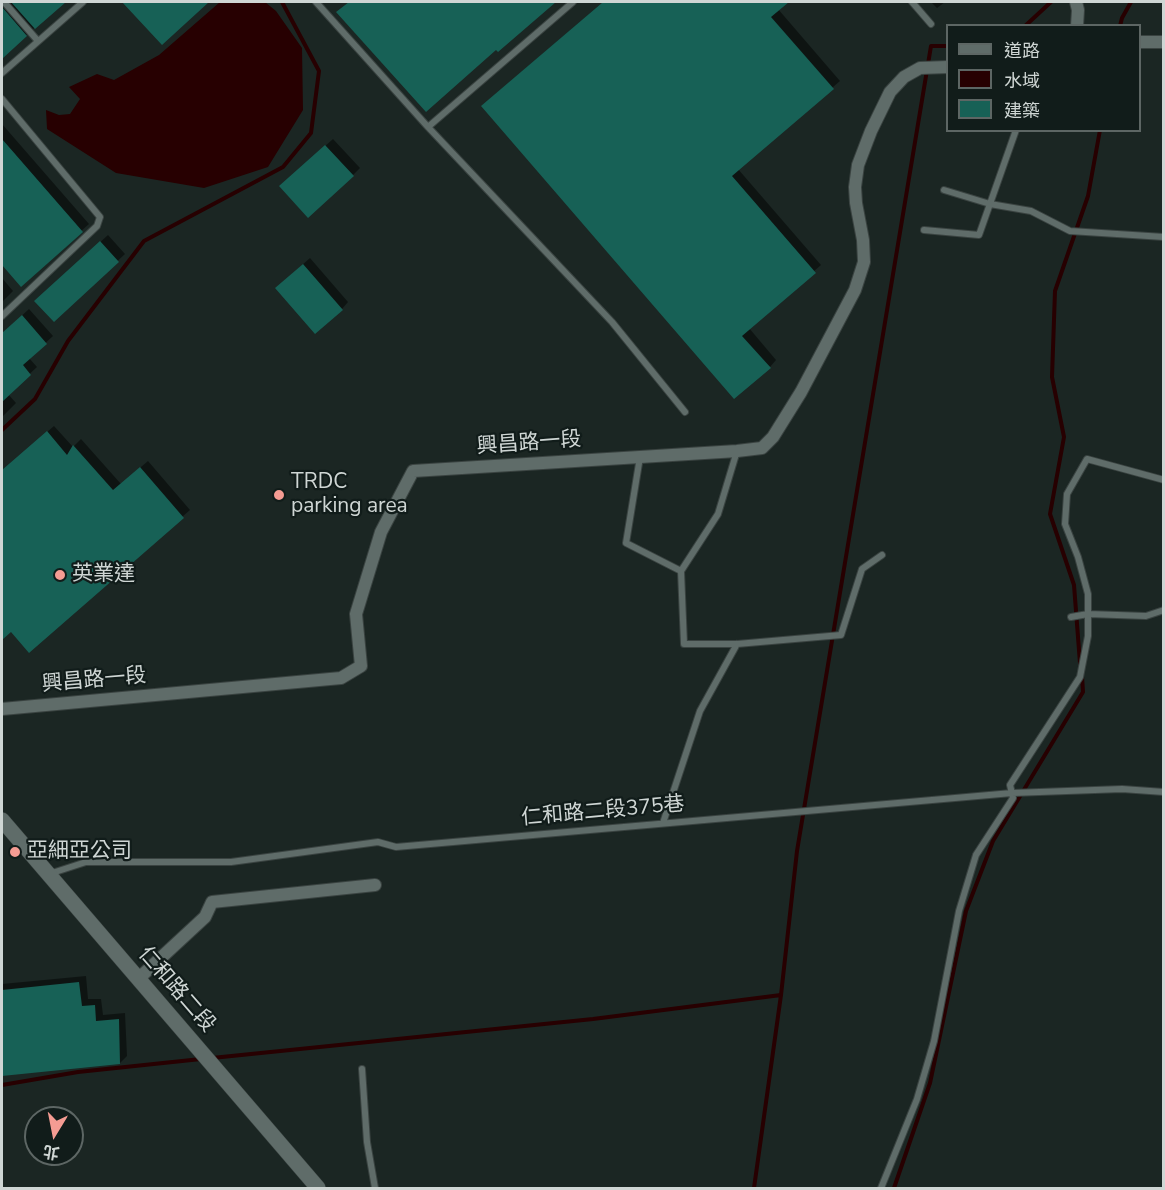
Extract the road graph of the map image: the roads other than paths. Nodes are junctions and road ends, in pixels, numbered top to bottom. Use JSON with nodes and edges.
{"nodes":[{"id":1,"x":4,"y":2,"type":"edge"},
{"id":2,"x":83,"y":2,"type":"edge"},
{"id":3,"x":316,"y":2,"type":"edge"},
{"id":4,"x":573,"y":2,"type":"edge"},
{"id":5,"x":912,"y":2,"type":"edge"},
{"id":6,"x":1076,"y":2,"type":"edge"},
{"id":7,"x":931,"y":24,"type":"dead end"},
{"id":8,"x":1077,"y":24,"type":"edge"},
{"id":9,"x":38,"y":41,"type":"junction"},
{"id":10,"x":1141,"y":42,"type":"edge"},
{"id":11,"x":1164,"y":42,"type":"edge"},
{"id":12,"x":946,"y":68,"type":"edge"},
{"id":13,"x":2,"y":73,"type":"edge"},
{"id":14,"x":2,"y":99,"type":"edge"},
{"id":15,"x":428,"y":127,"type":"junction"},
{"id":16,"x":1015,"y":132,"type":"edge"},
{"id":17,"x":944,"y":190,"type":"dead end"},
{"id":18,"x":990,"y":204,"type":"junction"},
{"id":19,"x":924,"y":230,"type":"dead end"},
{"id":20,"x":1164,"y":237,"type":"edge"},
{"id":21,"x":2,"y":316,"type":"edge"},
{"id":22,"x":685,"y":412,"type":"dead end"},
{"id":23,"x":737,"y":451,"type":"junction"},
{"id":24,"x":640,"y":457,"type":"junction"},
{"id":25,"x":1164,"y":480,"type":"edge"},
{"id":26,"x":882,"y":555,"type":"dead end"},
{"id":27,"x":681,"y":571,"type":"junction"},
{"id":28,"x":1164,"y":610,"type":"edge"},
{"id":29,"x":1085,"y":615,"type":"junction"},
{"id":30,"x":1071,"y":617,"type":"dead end"},
{"id":31,"x":736,"y":644,"type":"junction"},
{"id":32,"x":2,"y":709,"type":"edge"},
{"id":33,"x":1014,"y":792,"type":"junction"},
{"id":34,"x":1164,"y":792,"type":"edge"},
{"id":35,"x":2,"y":820,"type":"edge"},
{"id":36,"x":663,"y":823,"type":"junction"},
{"id":37,"x":49,"y":874,"type":"junction"},
{"id":38,"x":375,"y":885,"type":"dead end"},
{"id":39,"x":138,"y":979,"type":"junction"},
{"id":40,"x":362,"y":1069,"type":"dead end"},
{"id":41,"x":318,"y":1188,"type":"edge"},
{"id":42,"x":375,"y":1188,"type":"edge"},
{"id":43,"x":881,"y":1188,"type":"edge"}],
"edges":[{"from":1,"to":9,"type":"lane"},
{"from":2,"to":9,"type":"lane"},
{"from":3,"to":15,"type":"lane"},
{"from":4,"to":15,"type":"lane"},
{"from":5,"to":7,"type":"lane"},
{"from":6,"to":8,"type":"street"},
{"from":9,"to":13,"type":"lane"},
{"from":10,"to":11,"type":"street"},
{"from":12,"to":23,"type":"street","name":"興昌路一段"},
{"from":14,"to":21,"type":"lane"},
{"from":15,"to":22,"type":"lane"},
{"from":16,"to":18,"type":"lane"},
{"from":17,"to":18,"type":"lane"},
{"from":18,"to":19,"type":"lane"},
{"from":18,"to":20,"type":"lane"},
{"from":23,"to":24,"type":"street","name":"興昌路一段"},
{"from":23,"to":27,"type":"lane"},
{"from":24,"to":27,"type":"lane"},
{"from":24,"to":32,"type":"street","name":"興昌路一段"},
{"from":25,"to":29,"type":"lane"},
{"from":26,"to":31,"type":"lane"},
{"from":27,"to":31,"type":"lane"},
{"from":28,"to":29,"type":"lane"},
{"from":29,"to":30,"type":"lane"},
{"from":29,"to":33,"type":"lane"},
{"from":31,"to":36,"type":"lane"},
{"from":33,"to":34,"type":"lane","name":"仁和路二段375巷"},
{"from":33,"to":36,"type":"lane","name":"仁和路二段375巷"},
{"from":33,"to":43,"type":"lane"},
{"from":35,"to":37,"type":"main road","name":"仁和路二段"},
{"from":36,"to":37,"type":"lane","name":"仁和路二段375巷"},
{"from":37,"to":39,"type":"main road","name":"仁和路二段"},
{"from":38,"to":39,"type":"street"},
{"from":39,"to":41,"type":"main road","name":"仁和路二段"},
{"from":40,"to":42,"type":"lane"}]}
